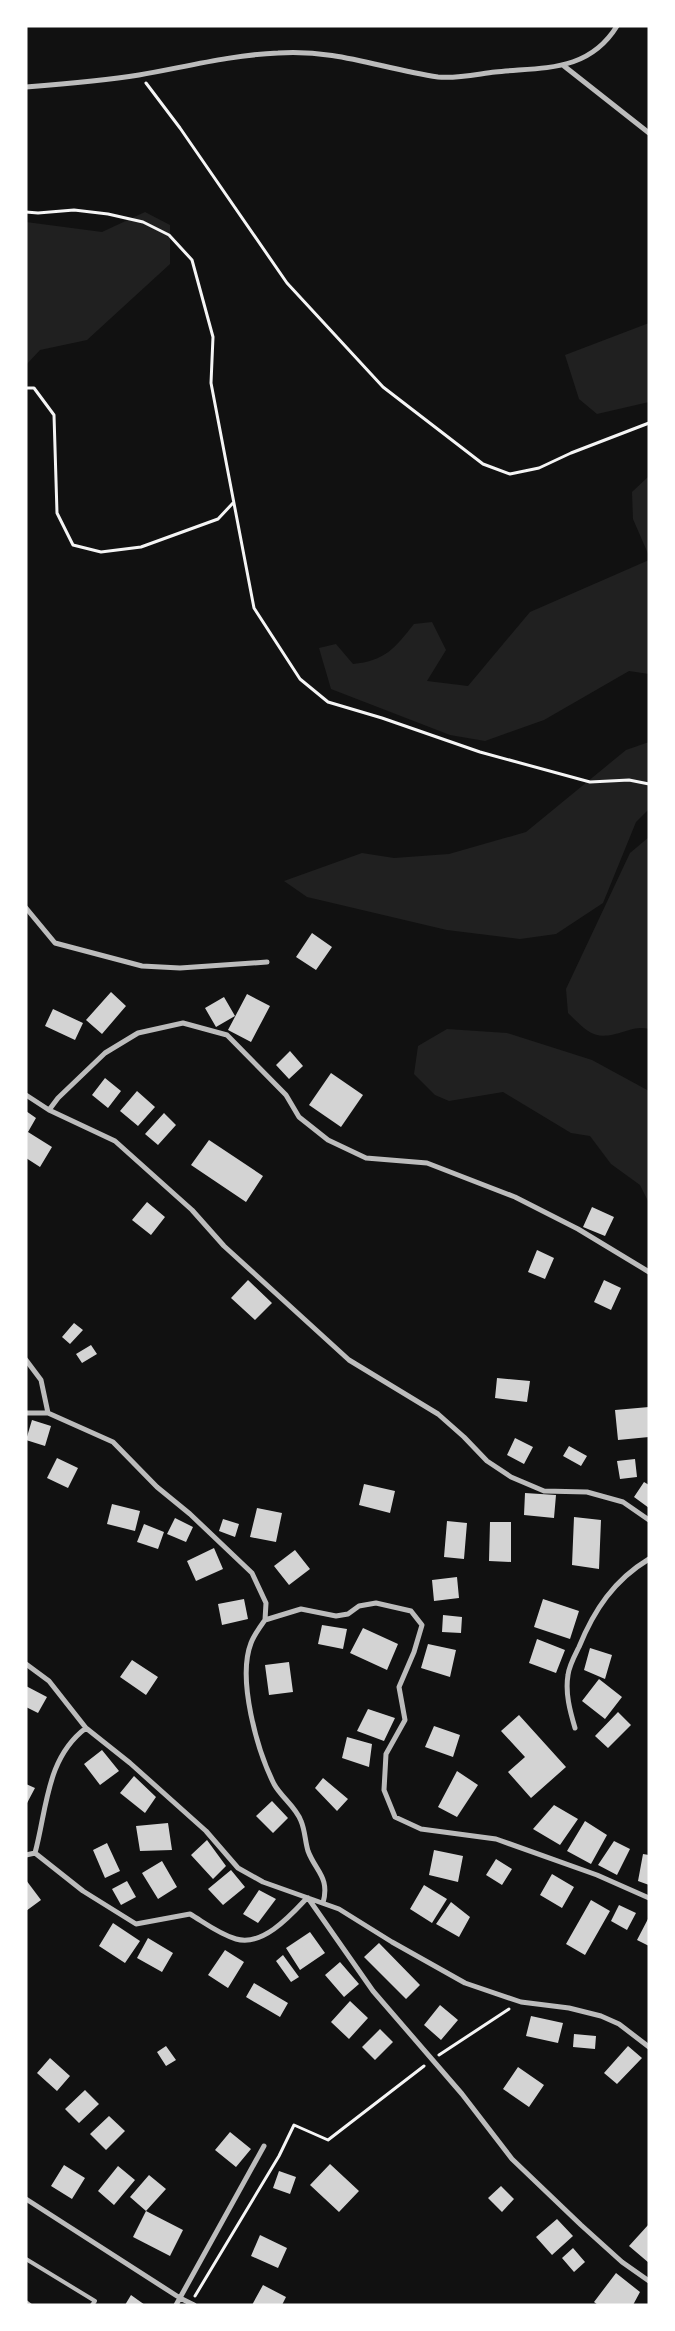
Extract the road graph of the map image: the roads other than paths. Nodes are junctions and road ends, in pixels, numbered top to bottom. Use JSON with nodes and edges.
{"nodes":[{"id":1,"x":616,"y":26,"type":"edge"},
{"id":2,"x":564,"y":66,"type":"junction"},
{"id":3,"x":26,"y":87,"type":"edge"},
{"id":4,"x":649,"y":133,"type":"edge"},
{"id":5,"x":26,"y":908,"type":"edge"},
{"id":6,"x":267,"y":962,"type":"dead end"},
{"id":7,"x":26,"y":1095,"type":"edge"},
{"id":8,"x":49,"y":1110,"type":"junction"},
{"id":9,"x":649,"y":1272,"type":"edge"},
{"id":10,"x":26,"y":1360,"type":"edge"},
{"id":11,"x":26,"y":1413,"type":"edge"},
{"id":12,"x":48,"y":1414,"type":"junction"},
{"id":13,"x":649,"y":1520,"type":"edge"},
{"id":14,"x":649,"y":1559,"type":"edge"},
{"id":15,"x":265,"y":1620,"type":"junction"},
{"id":16,"x":26,"y":1664,"type":"edge"},
{"id":17,"x":86,"y":1728,"type":"junction"},
{"id":18,"x":575,"y":1728,"type":"dead end"},
{"id":19,"x":34,"y":1853,"type":"junction"},
{"id":20,"x":26,"y":1854,"type":"edge"},
{"id":21,"x":307,"y":1898,"type":"junction"},
{"id":22,"x":649,"y":1898,"type":"edge"},
{"id":23,"x":323,"y":1904,"type":"junction"},
{"id":24,"x":649,"y":2047,"type":"edge"},
{"id":25,"x":264,"y":2146,"type":"dead end"},
{"id":26,"x":26,"y":2199,"type":"edge"},
{"id":27,"x":26,"y":2259,"type":"edge"},
{"id":28,"x":649,"y":2281,"type":"edge"},
{"id":29,"x":180,"y":2298,"type":"junction"},
{"id":30,"x":26,"y":2302,"type":"edge"},
{"id":31,"x":193,"y":2304,"type":"edge"},
{"id":32,"x":30,"y":2305,"type":"edge"},
{"id":33,"x":92,"y":2305,"type":"edge"},
{"id":34,"x":176,"y":2305,"type":"edge"}],
"edges":[{"from":1,"to":2,"type":"street"},
{"from":2,"to":3,"type":"street"},
{"from":2,"to":4,"type":"street"},
{"from":5,"to":6,"type":"street"},
{"from":7,"to":8,"type":"street"},
{"from":8,"to":9,"type":"street"},
{"from":8,"to":13,"type":"street"},
{"from":10,"to":12,"type":"street"},
{"from":11,"to":12,"type":"street"},
{"from":12,"to":15,"type":"street"},
{"from":14,"to":18,"type":"street"},
{"from":15,"to":22,"type":"street"},
{"from":15,"to":23,"type":"street"},
{"from":16,"to":17,"type":"street"},
{"from":17,"to":19,"type":"street"},
{"from":17,"to":21,"type":"street"},
{"from":19,"to":20,"type":"street"},
{"from":19,"to":21,"type":"street"},
{"from":21,"to":23,"type":"street"},
{"from":21,"to":28,"type":"street"},
{"from":23,"to":24,"type":"street"},
{"from":25,"to":29,"type":"street"},
{"from":26,"to":29,"type":"street"},
{"from":27,"to":33,"type":"lane"},
{"from":29,"to":31,"type":"street"},
{"from":29,"to":34,"type":"street"},
{"from":30,"to":32,"type":"lane"}]}
